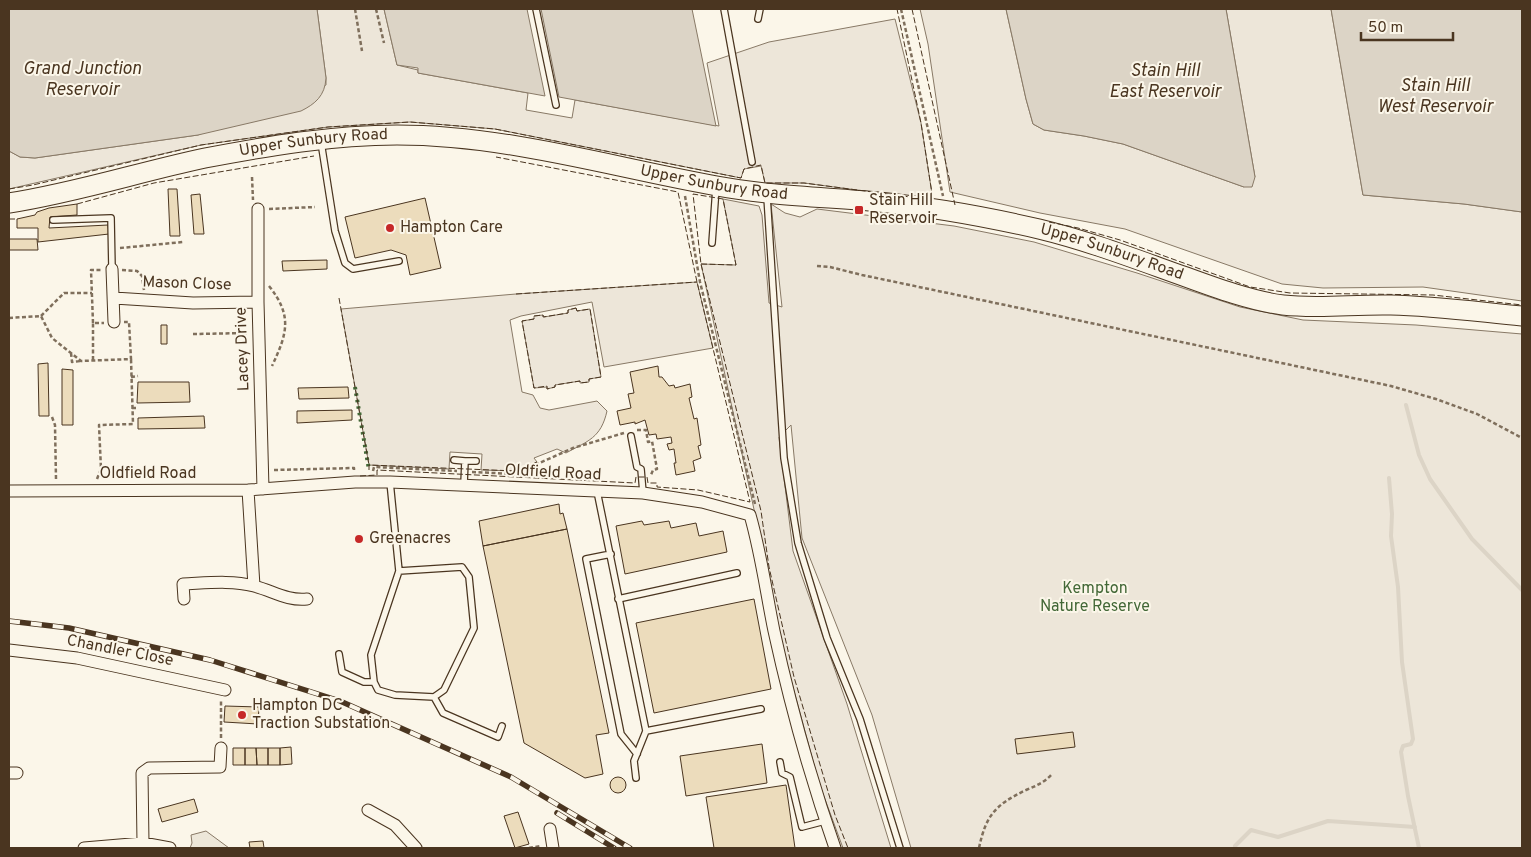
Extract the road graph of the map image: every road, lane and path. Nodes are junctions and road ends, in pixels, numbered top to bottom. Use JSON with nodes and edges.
{"nodes":[{"id":1,"x":355,"y":9,"type":"edge"},
{"id":2,"x":376,"y":9,"type":"edge"},
{"id":3,"x":536,"y":9,"type":"edge"},
{"id":4,"x":724,"y":9,"type":"edge"},
{"id":5,"x":760,"y":9,"type":"edge"},
{"id":6,"x":901,"y":9,"type":"edge"},
{"id":7,"x":758,"y":19,"type":"dead end"},
{"id":8,"x":384,"y":43,"type":"dead end"},
{"id":9,"x":362,"y":51,"type":"dead end"},
{"id":10,"x":556,"y":105,"type":"dead end"},
{"id":11,"x":320,"y":139,"type":"junction"},
{"id":12,"x":752,"y":162,"type":"dead end"},
{"id":13,"x":252,"y":177,"type":"dead end"},
{"id":14,"x":694,"y":182,"type":"junction"},
{"id":15,"x":716,"y":186,"type":"junction"},
{"id":16,"x":767,"y":194,"type":"junction"},
{"id":17,"x":9,"y":203,"type":"edge"},
{"id":18,"x":315,"y":207,"type":"dead end"},
{"id":19,"x":258,"y":209,"type":"junction"},
{"id":20,"x":954,"y":213,"type":"junction"},
{"id":21,"x":53,"y":220,"type":"dead end"},
{"id":22,"x":183,"y":242,"type":"dead end"},
{"id":23,"x":712,"y":243,"type":"dead end"},
{"id":24,"x":112,"y":248,"type":"junction"},
{"id":25,"x":399,"y":261,"type":"dead end"},
{"id":26,"x":817,"y":266,"type":"dead end"},
{"id":27,"x":112,"y":269,"type":"junction"},
{"id":28,"x":258,"y":272,"type":"junction"},
{"id":29,"x":92,"y":293,"type":"junction"},
{"id":30,"x":114,"y":298,"type":"junction"},
{"id":31,"x":144,"y":300,"type":"junction"},
{"id":32,"x":258,"y":302,"type":"junction"},
{"id":33,"x":41,"y":316,"type":"junction"},
{"id":34,"x":1522,"y":316,"type":"edge"},
{"id":35,"x":9,"y":318,"type":"edge"},
{"id":36,"x":114,"y":322,"type":"junction"},
{"id":37,"x":93,"y":323,"type":"junction"},
{"id":38,"x":259,"y":333,"type":"junction"},
{"id":39,"x":193,"y":334,"type":"dead end"},
{"id":40,"x":71,"y":353,"type":"junction"},
{"id":41,"x":131,"y":359,"type":"junction"},
{"id":42,"x":81,"y":360,"type":"junction"},
{"id":43,"x":93,"y":360,"type":"junction"},
{"id":44,"x":138,"y":376,"type":"dead end"},
{"id":45,"x":131,"y":377,"type":"junction"},
{"id":46,"x":260,"y":390,"type":"junction"},
{"id":47,"x":132,"y":408,"type":"junction"},
{"id":48,"x":137,"y":408,"type":"dead end"},
{"id":49,"x":52,"y":417,"type":"dead end"},
{"id":50,"x":631,"y":436,"type":"dead end"},
{"id":51,"x":1522,"y":438,"type":"edge"},
{"id":52,"x":454,"y":460,"type":"dead end"},
{"id":53,"x":465,"y":461,"type":"junction"},
{"id":54,"x":476,"y":461,"type":"dead end"},
{"id":55,"x":354,"y":468,"type":"junction"},
{"id":56,"x":263,"y":470,"type":"junction"},
{"id":57,"x":360,"y":470,"type":"dead end"},
{"id":58,"x":365,"y":472,"type":"dead end"},
{"id":59,"x":465,"y":472,"type":"junction"},
{"id":60,"x":355,"y":482,"type":"junction"},
{"id":61,"x":390,"y":482,"type":"junction"},
{"id":62,"x":464,"y":484,"type":"junction"},
{"id":63,"x":263,"y":489,"type":"junction"},
{"id":64,"x":248,"y":490,"type":"junction"},
{"id":65,"x":9,"y":491,"type":"edge"},
{"id":66,"x":56,"y":491,"type":"junction"},
{"id":67,"x":97,"y":491,"type":"junction"},
{"id":68,"x":597,"y":492,"type":"junction"},
{"id":69,"x":643,"y":493,"type":"junction"},
{"id":70,"x":657,"y":495,"type":"junction"},
{"id":71,"x":750,"y":515,"type":"junction"},
{"id":72,"x":611,"y":554,"type":"junction"},
{"id":73,"x":399,"y":571,"type":"junction"},
{"id":74,"x":737,"y":573,"type":"dead end"},
{"id":75,"x":254,"y":586,"type":"junction"},
{"id":76,"x":184,"y":599,"type":"dead end"},
{"id":77,"x":307,"y":599,"type":"dead end"},
{"id":78,"x":618,"y":599,"type":"junction"},
{"id":79,"x":9,"y":650,"type":"edge"},
{"id":80,"x":339,"y":654,"type":"dead end"},
{"id":81,"x":374,"y":682,"type":"junction"},
{"id":82,"x":223,"y":690,"type":"joint"},
{"id":83,"x":434,"y":697,"type":"junction"},
{"id":84,"x":761,"y":709,"type":"dead end"},
{"id":85,"x":502,"y":726,"type":"dead end"},
{"id":86,"x":646,"y":731,"type":"junction"},
{"id":87,"x":220,"y":748,"type":"joint"},
{"id":88,"x":637,"y":754,"type":"junction"},
{"id":89,"x":780,"y":762,"type":"dead end"},
{"id":90,"x":1052,"y":774,"type":"dead end"},
{"id":91,"x":636,"y":778,"type":"dead end"},
{"id":92,"x":368,"y":810,"type":"dead end"},
{"id":93,"x":825,"y":821,"type":"junction"},
{"id":94,"x":550,"y":829,"type":"dead end"},
{"id":95,"x":143,"y":842,"type":"junction"},
{"id":96,"x":84,"y":848,"type":"edge"},
{"id":97,"x":170,"y":848,"type":"edge"},
{"id":98,"x":416,"y":848,"type":"edge"},
{"id":99,"x":554,"y":848,"type":"edge"},
{"id":100,"x":835,"y":848,"type":"edge"},
{"id":101,"x":900,"y":848,"type":"edge"},
{"id":102,"x":979,"y":848,"type":"edge"}],
"edges":[{"from":1,"to":9,"type":"path"},
{"from":2,"to":8,"type":"path"},
{"from":3,"to":10,"type":"lane"},
{"from":4,"to":12,"type":"lane"},
{"from":5,"to":7,"type":"lane"},
{"from":6,"to":20,"type":"path"},
{"from":11,"to":14,"type":"highway","name":"Upper Sunbury Road"},
{"from":11,"to":17,"type":"highway","name":"Upper Sunbury Road"},
{"from":11,"to":25,"type":"lane"},
{"from":13,"to":19,"type":"path"},
{"from":14,"to":15,"type":"highway","name":"Upper Sunbury Road"},
{"from":14,"to":71,"type":"path"},
{"from":15,"to":16,"type":"highway","name":"Upper Sunbury Road"},
{"from":15,"to":23,"type":"lane"},
{"from":16,"to":20,"type":"highway","name":"Upper Sunbury Road"},
{"from":16,"to":101,"type":"lane"},
{"from":18,"to":19,"type":"path"},
{"from":19,"to":28,"type":"street","name":"Lacey Drive"},
{"from":20,"to":34,"type":"highway","name":"Upper Sunbury Road"},
{"from":21,"to":24,"type":"lane"},
{"from":22,"to":24,"type":"path"},
{"from":24,"to":27,"type":"lane"},
{"from":26,"to":51,"type":"path"},
{"from":27,"to":29,"type":"path"},
{"from":27,"to":30,"type":"street"},
{"from":27,"to":31,"type":"path"},
{"from":28,"to":32,"type":"street","name":"Lacey Drive"},
{"from":28,"to":46,"type":"path"},
{"from":29,"to":33,"type":"path"},
{"from":29,"to":37,"type":"path"},
{"from":30,"to":31,"type":"street","name":"Mason Close"},
{"from":30,"to":36,"type":"street"},
{"from":31,"to":32,"type":"street","name":"Mason Close"},
{"from":32,"to":38,"type":"street","name":"Lacey Drive"},
{"from":33,"to":35,"type":"path"},
{"from":33,"to":40,"type":"path"},
{"from":36,"to":37,"type":"path"},
{"from":36,"to":41,"type":"path"},
{"from":37,"to":43,"type":"path"},
{"from":38,"to":39,"type":"path"},
{"from":38,"to":46,"type":"street","name":"Lacey Drive"},
{"from":40,"to":42,"type":"path"},
{"from":40,"to":42,"type":"path"},
{"from":41,"to":43,"type":"path"},
{"from":41,"to":45,"type":"path"},
{"from":42,"to":43,"type":"path"},
{"from":44,"to":45,"type":"path"},
{"from":45,"to":47,"type":"path"},
{"from":46,"to":56,"type":"street","name":"Lacey Drive"},
{"from":47,"to":48,"type":"path"},
{"from":47,"to":67,"type":"path"},
{"from":49,"to":66,"type":"path"},
{"from":50,"to":69,"type":"lane"},
{"from":52,"to":53,"type":"lane"},
{"from":53,"to":54,"type":"lane"},
{"from":53,"to":59,"type":"lane"},
{"from":55,"to":56,"type":"path"},
{"from":55,"to":57,"type":"path"},
{"from":55,"to":60,"type":"path"},
{"from":56,"to":63,"type":"street","name":"Lacey Drive"},
{"from":58,"to":59,"type":"path"},
{"from":59,"to":62,"type":"lane"},
{"from":59,"to":70,"type":"path"},
{"from":60,"to":61,"type":"street","name":"Oldfield Road"},
{"from":60,"to":63,"type":"street","name":"Oldfield Road"},
{"from":61,"to":62,"type":"street","name":"Oldfield Road"},
{"from":61,"to":73,"type":"lane"},
{"from":62,"to":68,"type":"street","name":"Oldfield Road"},
{"from":63,"to":64,"type":"street","name":"Oldfield Road"},
{"from":64,"to":67,"type":"street","name":"Oldfield Road"},
{"from":64,"to":75,"type":"street"},
{"from":65,"to":66,"type":"street","name":"Oldfield Road"},
{"from":66,"to":67,"type":"street","name":"Oldfield Road"},
{"from":68,"to":69,"type":"street","name":"Oldfield Road"},
{"from":68,"to":72,"type":"lane"},
{"from":69,"to":70,"type":"street","name":"Oldfield Road"},
{"from":70,"to":71,"type":"street","name":"Oldfield Road"},
{"from":71,"to":93,"type":"street"},
{"from":72,"to":78,"type":"lane"},
{"from":72,"to":88,"type":"lane"},
{"from":73,"to":81,"type":"lane"},
{"from":73,"to":83,"type":"lane"},
{"from":74,"to":78,"type":"lane"},
{"from":75,"to":76,"type":"street"},
{"from":75,"to":77,"type":"street"},
{"from":78,"to":86,"type":"lane"},
{"from":79,"to":82,"type":"street","name":"Chandler Close"},
{"from":80,"to":81,"type":"lane"},
{"from":81,"to":83,"type":"lane"},
{"from":82,"to":87,"type":"path"},
{"from":83,"to":85,"type":"lane"},
{"from":84,"to":86,"type":"lane"},
{"from":86,"to":88,"type":"lane"},
{"from":87,"to":95,"type":"street"},
{"from":88,"to":91,"type":"lane"},
{"from":89,"to":93,"type":"lane"},
{"from":90,"to":102,"type":"path"},
{"from":92,"to":98,"type":"street"},
{"from":93,"to":100,"type":"street"},
{"from":94,"to":99,"type":"street"},
{"from":95,"to":96,"type":"street"},
{"from":95,"to":97,"type":"street"}]}
